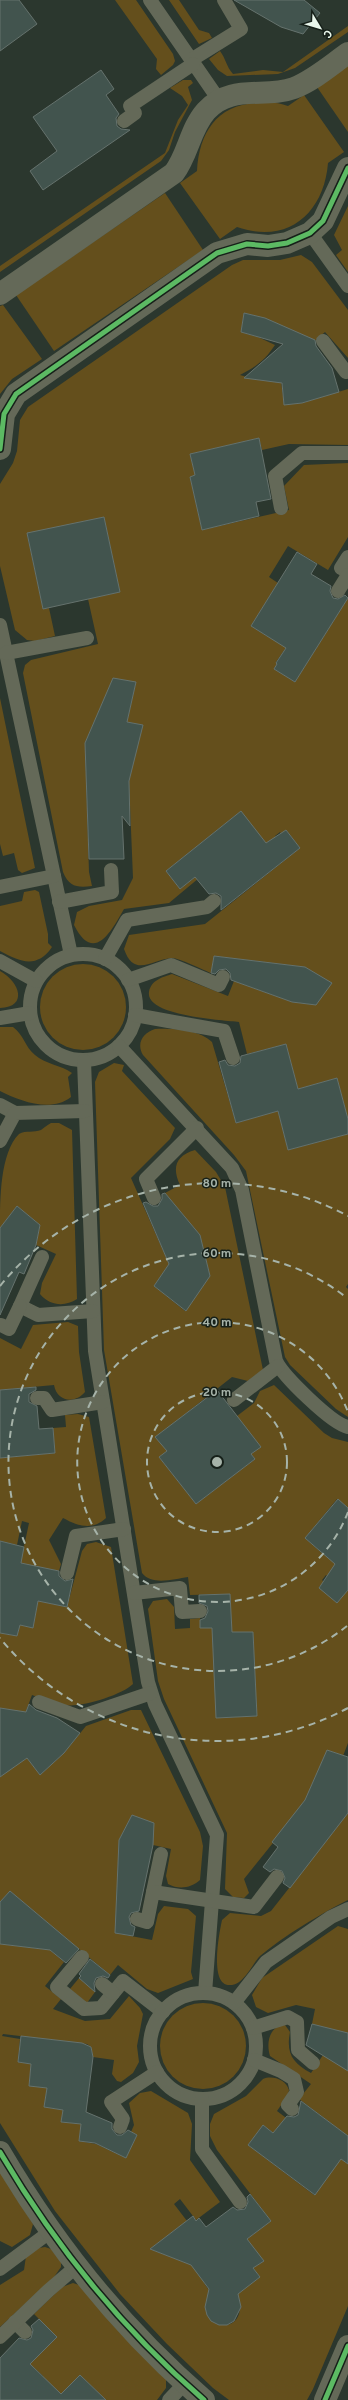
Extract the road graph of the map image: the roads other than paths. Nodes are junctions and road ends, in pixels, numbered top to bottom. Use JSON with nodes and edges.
{"nodes":[{"id":1,"x":150,"y":0,"type":"edge"},
{"id":2,"x":224,"y":0,"type":"edge"},
{"id":3,"x":348,"y":53,"type":"edge"},
{"id":4,"x":192,"y":62,"type":"junction"},
{"id":5,"x":219,"y":100,"type":"junction"},
{"id":6,"x":124,"y":121,"type":"dead end"},
{"id":7,"x":348,"y":168,"type":"edge"},
{"id":8,"x":310,"y":233,"type":"junction"},
{"id":9,"x":348,"y":286,"type":"edge"},
{"id":10,"x":0,"y":294,"type":"edge"},
{"id":11,"x":323,"y":341,"type":"dead end"},
{"id":12,"x":348,"y":370,"type":"edge"},
{"id":13,"x":0,"y":449,"type":"edge"},
{"id":14,"x":348,"y":453,"type":"edge"},
{"id":15,"x":281,"y":508,"type":"dead end"},
{"id":16,"x":348,"y":557,"type":"edge"},
{"id":17,"x":348,"y":573,"type":"edge"},
{"id":18,"x":338,"y":590,"type":"dead end"},
{"id":19,"x":0,"y":625,"type":"edge"},
{"id":20,"x":87,"y":638,"type":"dead end"},
{"id":21,"x":6,"y":654,"type":"junction"},
{"id":22,"x":111,"y":870,"type":"dead end"},
{"id":23,"x":54,"y":876,"type":"junction"},
{"id":24,"x":0,"y":887,"type":"edge"},
{"id":25,"x":214,"y":901,"type":"dead end"},
{"id":26,"x":59,"y":902,"type":"junction"},
{"id":27,"x":71,"y":955,"type":"junction"},
{"id":28,"x":105,"y":959,"type":"junction"},
{"id":29,"x":0,"y":961,"type":"edge"},
{"id":30,"x":222,"y":977,"type":"dead end"},
{"id":31,"x":128,"y":980,"type":"junction"},
{"id":32,"x":36,"y":981,"type":"junction"},
{"id":33,"x":30,"y":1013,"type":"junction"},
{"id":34,"x":135,"y":1015,"type":"junction"},
{"id":35,"x":0,"y":1018,"type":"edge"},
{"id":36,"x":119,"y":1046,"type":"junction"},
{"id":37,"x":233,"y":1058,"type":"dead end"},
{"id":38,"x":84,"y":1061,"type":"junction"},
{"id":39,"x":0,"y":1105,"type":"edge"},
{"id":40,"x":85,"y":1110,"type":"junction"},
{"id":41,"x":15,"y":1112,"type":"junction"},
{"id":42,"x":196,"y":1128,"type":"junction"},
{"id":43,"x":0,"y":1142,"type":"edge"},
{"id":44,"x":154,"y":1198,"type":"dead end"},
{"id":45,"x":42,"y":1257,"type":"dead end"},
{"id":46,"x":20,"y":1306,"type":"junction"},
{"id":47,"x":93,"y":1311,"type":"junction"},
{"id":48,"x":1,"y":1325,"type":"dead end"},
{"id":49,"x":278,"y":1366,"type":"junction"},
{"id":50,"x":37,"y":1398,"type":"dead end"},
{"id":51,"x":234,"y":1400,"type":"dead end"},
{"id":52,"x":103,"y":1402,"type":"junction"},
{"id":53,"x":348,"y":1427,"type":"edge"},
{"id":54,"x":124,"y":1529,"type":"junction"},
{"id":55,"x":67,"y":1572,"type":"dead end"},
{"id":56,"x":134,"y":1593,"type":"junction"},
{"id":57,"x":200,"y":1611,"type":"dead end"},
{"id":58,"x":151,"y":1693,"type":"junction"},
{"id":59,"x":39,"y":1702,"type":"dead end"},
{"id":60,"x":161,"y":1854,"type":"dead end"},
{"id":61,"x":277,"y":1878,"type":"dead end"},
{"id":62,"x":153,"y":1892,"type":"junction"},
{"id":63,"x":213,"y":1902,"type":"junction"},
{"id":64,"x":348,"y":1909,"type":"edge"},
{"id":65,"x":137,"y":1919,"type":"dead end"},
{"id":66,"x":82,"y":1957,"type":"dead end"},
{"id":67,"x":205,"y":1992,"type":"junction"},
{"id":68,"x":234,"y":2003,"type":"junction"},
{"id":69,"x":163,"y":2012,"type":"junction"},
{"id":70,"x":253,"y":2028,"type":"junction"},
{"id":71,"x":254,"y":2060,"type":"junction"},
{"id":72,"x":313,"y":2063,"type":"dead end"},
{"id":73,"x":157,"y":2072,"type":"junction"},
{"id":74,"x":202,"y":2099,"type":"junction"},
{"id":75,"x":292,"y":2109,"type":"dead end"},
{"id":76,"x":120,"y":2127,"type":"dead end"},
{"id":77,"x":0,"y":2152,"type":"edge"},
{"id":78,"x":240,"y":2202,"type":"dead end"},
{"id":79,"x":51,"y":2231,"type":"junction"},
{"id":80,"x":77,"y":2266,"type":"junction"},
{"id":81,"x":0,"y":2269,"type":"edge"},
{"id":82,"x":0,"y":2337,"type":"edge"},
{"id":83,"x":348,"y":2346,"type":"edge"},
{"id":84,"x":185,"y":2383,"type":"junction"},
{"id":85,"x":169,"y":2400,"type":"edge"},
{"id":86,"x":204,"y":2400,"type":"edge"},
{"id":87,"x":325,"y":2400,"type":"edge"}],
"edges":[{"from":1,"to":4,"type":"lane"},
{"from":2,"to":4,"type":"lane"},
{"from":3,"to":5,"type":"street"},
{"from":4,"to":5,"type":"lane"},
{"from":4,"to":6,"type":"lane"},
{"from":5,"to":10,"type":"street"},
{"from":7,"to":8,"type":"street"},
{"from":8,"to":9,"type":"lane"},
{"from":8,"to":13,"type":"street"},
{"from":11,"to":12,"type":"lane"},
{"from":14,"to":15,"type":"lane"},
{"from":16,"to":17,"type":"lane"},
{"from":17,"to":18,"type":"lane"},
{"from":19,"to":21,"type":"lane"},
{"from":20,"to":21,"type":"lane"},
{"from":21,"to":23,"type":"lane"},
{"from":22,"to":26,"type":"lane"},
{"from":23,"to":24,"type":"lane"},
{"from":23,"to":26,"type":"lane"},
{"from":25,"to":28,"type":"lane"},
{"from":26,"to":27,"type":"lane"},
{"from":27,"to":28,"type":"lane"},
{"from":27,"to":32,"type":"lane"},
{"from":28,"to":31,"type":"lane"},
{"from":29,"to":32,"type":"lane"},
{"from":30,"to":31,"type":"lane"},
{"from":31,"to":34,"type":"lane"},
{"from":32,"to":33,"type":"lane"},
{"from":33,"to":35,"type":"lane"},
{"from":33,"to":38,"type":"lane"},
{"from":34,"to":36,"type":"lane"},
{"from":34,"to":37,"type":"lane"},
{"from":36,"to":38,"type":"lane"},
{"from":36,"to":42,"type":"lane"},
{"from":38,"to":40,"type":"lane"},
{"from":39,"to":41,"type":"lane"},
{"from":40,"to":41,"type":"lane"},
{"from":40,"to":47,"type":"lane"},
{"from":41,"to":43,"type":"lane"},
{"from":42,"to":44,"type":"lane"},
{"from":42,"to":49,"type":"lane"},
{"from":45,"to":46,"type":"lane"},
{"from":46,"to":47,"type":"lane"},
{"from":46,"to":48,"type":"lane"},
{"from":47,"to":52,"type":"lane"},
{"from":49,"to":51,"type":"lane"},
{"from":49,"to":53,"type":"lane"},
{"from":50,"to":52,"type":"lane"},
{"from":52,"to":54,"type":"lane"},
{"from":54,"to":55,"type":"lane"},
{"from":54,"to":56,"type":"lane"},
{"from":56,"to":57,"type":"lane"},
{"from":56,"to":58,"type":"lane"},
{"from":58,"to":59,"type":"lane"},
{"from":58,"to":63,"type":"lane"},
{"from":60,"to":62,"type":"lane"},
{"from":61,"to":63,"type":"lane"},
{"from":62,"to":63,"type":"lane"},
{"from":62,"to":65,"type":"lane"},
{"from":63,"to":67,"type":"lane"},
{"from":64,"to":68,"type":"lane"},
{"from":66,"to":69,"type":"lane"},
{"from":67,"to":68,"type":"lane"},
{"from":67,"to":69,"type":"lane"},
{"from":68,"to":70,"type":"lane"},
{"from":69,"to":73,"type":"lane"},
{"from":70,"to":71,"type":"lane"},
{"from":70,"to":72,"type":"lane"},
{"from":71,"to":74,"type":"lane"},
{"from":71,"to":75,"type":"lane"},
{"from":73,"to":74,"type":"lane"},
{"from":73,"to":76,"type":"lane"},
{"from":74,"to":78,"type":"lane"},
{"from":77,"to":79,"type":"street"},
{"from":79,"to":80,"type":"street"},
{"from":79,"to":81,"type":"lane"},
{"from":80,"to":82,"type":"lane"},
{"from":80,"to":84,"type":"street"},
{"from":83,"to":87,"type":"street"},
{"from":84,"to":85,"type":"lane"},
{"from":84,"to":86,"type":"street"}]}
